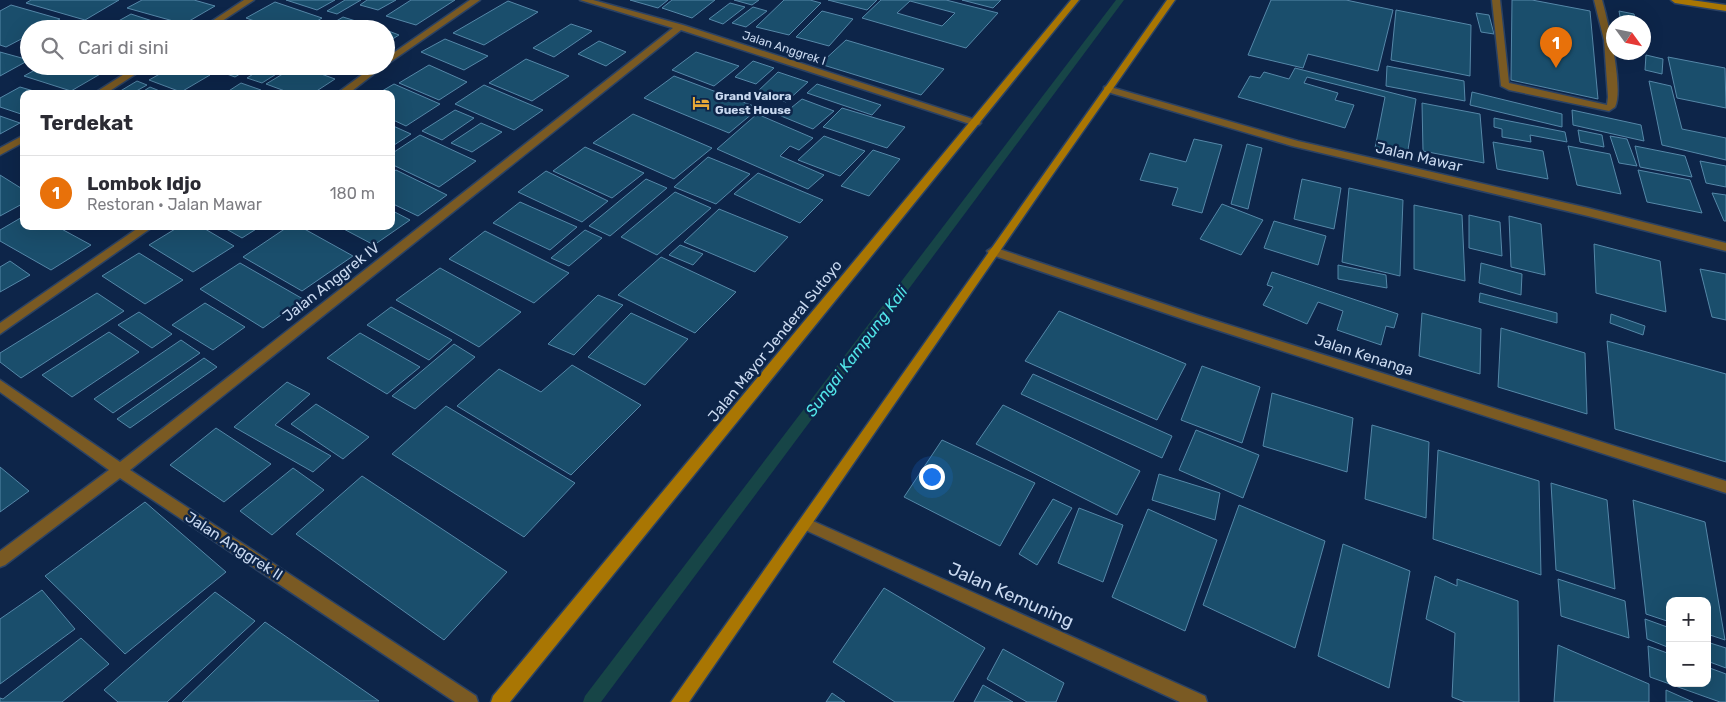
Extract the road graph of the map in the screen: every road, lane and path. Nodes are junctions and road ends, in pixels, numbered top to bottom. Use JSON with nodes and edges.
{"nodes":[{"id":1,"x":250,"y":0,"type":"edge"},
{"id":2,"x":476,"y":0,"type":"edge"},
{"id":3,"x":584,"y":0,"type":"edge"},
{"id":4,"x":1076,"y":0,"type":"edge"},
{"id":5,"x":1171,"y":0,"type":"edge"},
{"id":6,"x":1496,"y":0,"type":"edge"},
{"id":7,"x":1598,"y":0,"type":"edge"},
{"id":8,"x":1675,"y":0,"type":"edge"},
{"id":9,"x":1726,"y":8,"type":"edge"},
{"id":10,"x":218,"y":20,"type":"edge"},
{"id":11,"x":680,"y":27,"type":"junction"},
{"id":12,"x":395,"y":56,"type":"edge"},
{"id":13,"x":129,"y":75,"type":"edge"},
{"id":14,"x":367,"y":75,"type":"edge"},
{"id":15,"x":1106,"y":89,"type":"junction"},
{"id":16,"x":105,"y":90,"type":"edge"},
{"id":17,"x":347,"y":90,"type":"edge"},
{"id":18,"x":976,"y":124,"type":"junction"},
{"id":19,"x":20,"y":140,"type":"edge"},
{"id":20,"x":0,"y":152,"type":"edge"},
{"id":21,"x":143,"y":230,"type":"edge"},
{"id":22,"x":1726,"y":246,"type":"edge"},
{"id":23,"x":993,"y":251,"type":"junction"},
{"id":24,"x":0,"y":329,"type":"edge"},
{"id":25,"x":0,"y":385,"type":"edge"},
{"id":26,"x":120,"y":470,"type":"junction"},
{"id":27,"x":1726,"y":486,"type":"edge"},
{"id":28,"x":806,"y":524,"type":"junction"},
{"id":29,"x":0,"y":560,"type":"edge"},
{"id":30,"x":470,"y":702,"type":"edge"},
{"id":31,"x":499,"y":702,"type":"edge"},
{"id":32,"x":679,"y":702,"type":"edge"},
{"id":33,"x":1199,"y":702,"type":"edge"}],
"edges":[{"from":1,"to":10,"type":"street"},
{"from":2,"to":12,"type":"street"},
{"from":3,"to":11,"type":"street","name":"Jalan Anggrek I"},
{"from":4,"to":18,"type":"main road","name":"Jalan Mayor Jenderal Sutoyo"},
{"from":5,"to":15,"type":"main road"},
{"from":6,"to":7,"type":"street"},
{"from":8,"to":9,"type":"main road"},
{"from":11,"to":18,"type":"street","name":"Jalan Anggrek I"},
{"from":11,"to":26,"type":"street","name":"Jalan Anggrek IV"},
{"from":13,"to":16,"type":"street"},
{"from":14,"to":17,"type":"street"},
{"from":15,"to":22,"type":"street","name":"Jalan Mawar"},
{"from":15,"to":23,"type":"main road"},
{"from":18,"to":31,"type":"main road","name":"Jalan Mayor Jenderal Sutoyo"},
{"from":19,"to":20,"type":"street"},
{"from":21,"to":24,"type":"street"},
{"from":23,"to":27,"type":"street","name":"Jalan Kenanga"},
{"from":23,"to":28,"type":"main road"},
{"from":25,"to":26,"type":"street","name":"Jalan Anggrek II"},
{"from":26,"to":29,"type":"street","name":"Jalan Anggrek IV"},
{"from":26,"to":30,"type":"street","name":"Jalan Anggrek II"},
{"from":28,"to":32,"type":"main road"},
{"from":28,"to":33,"type":"street","name":"Jalan Kemuning"}]}
